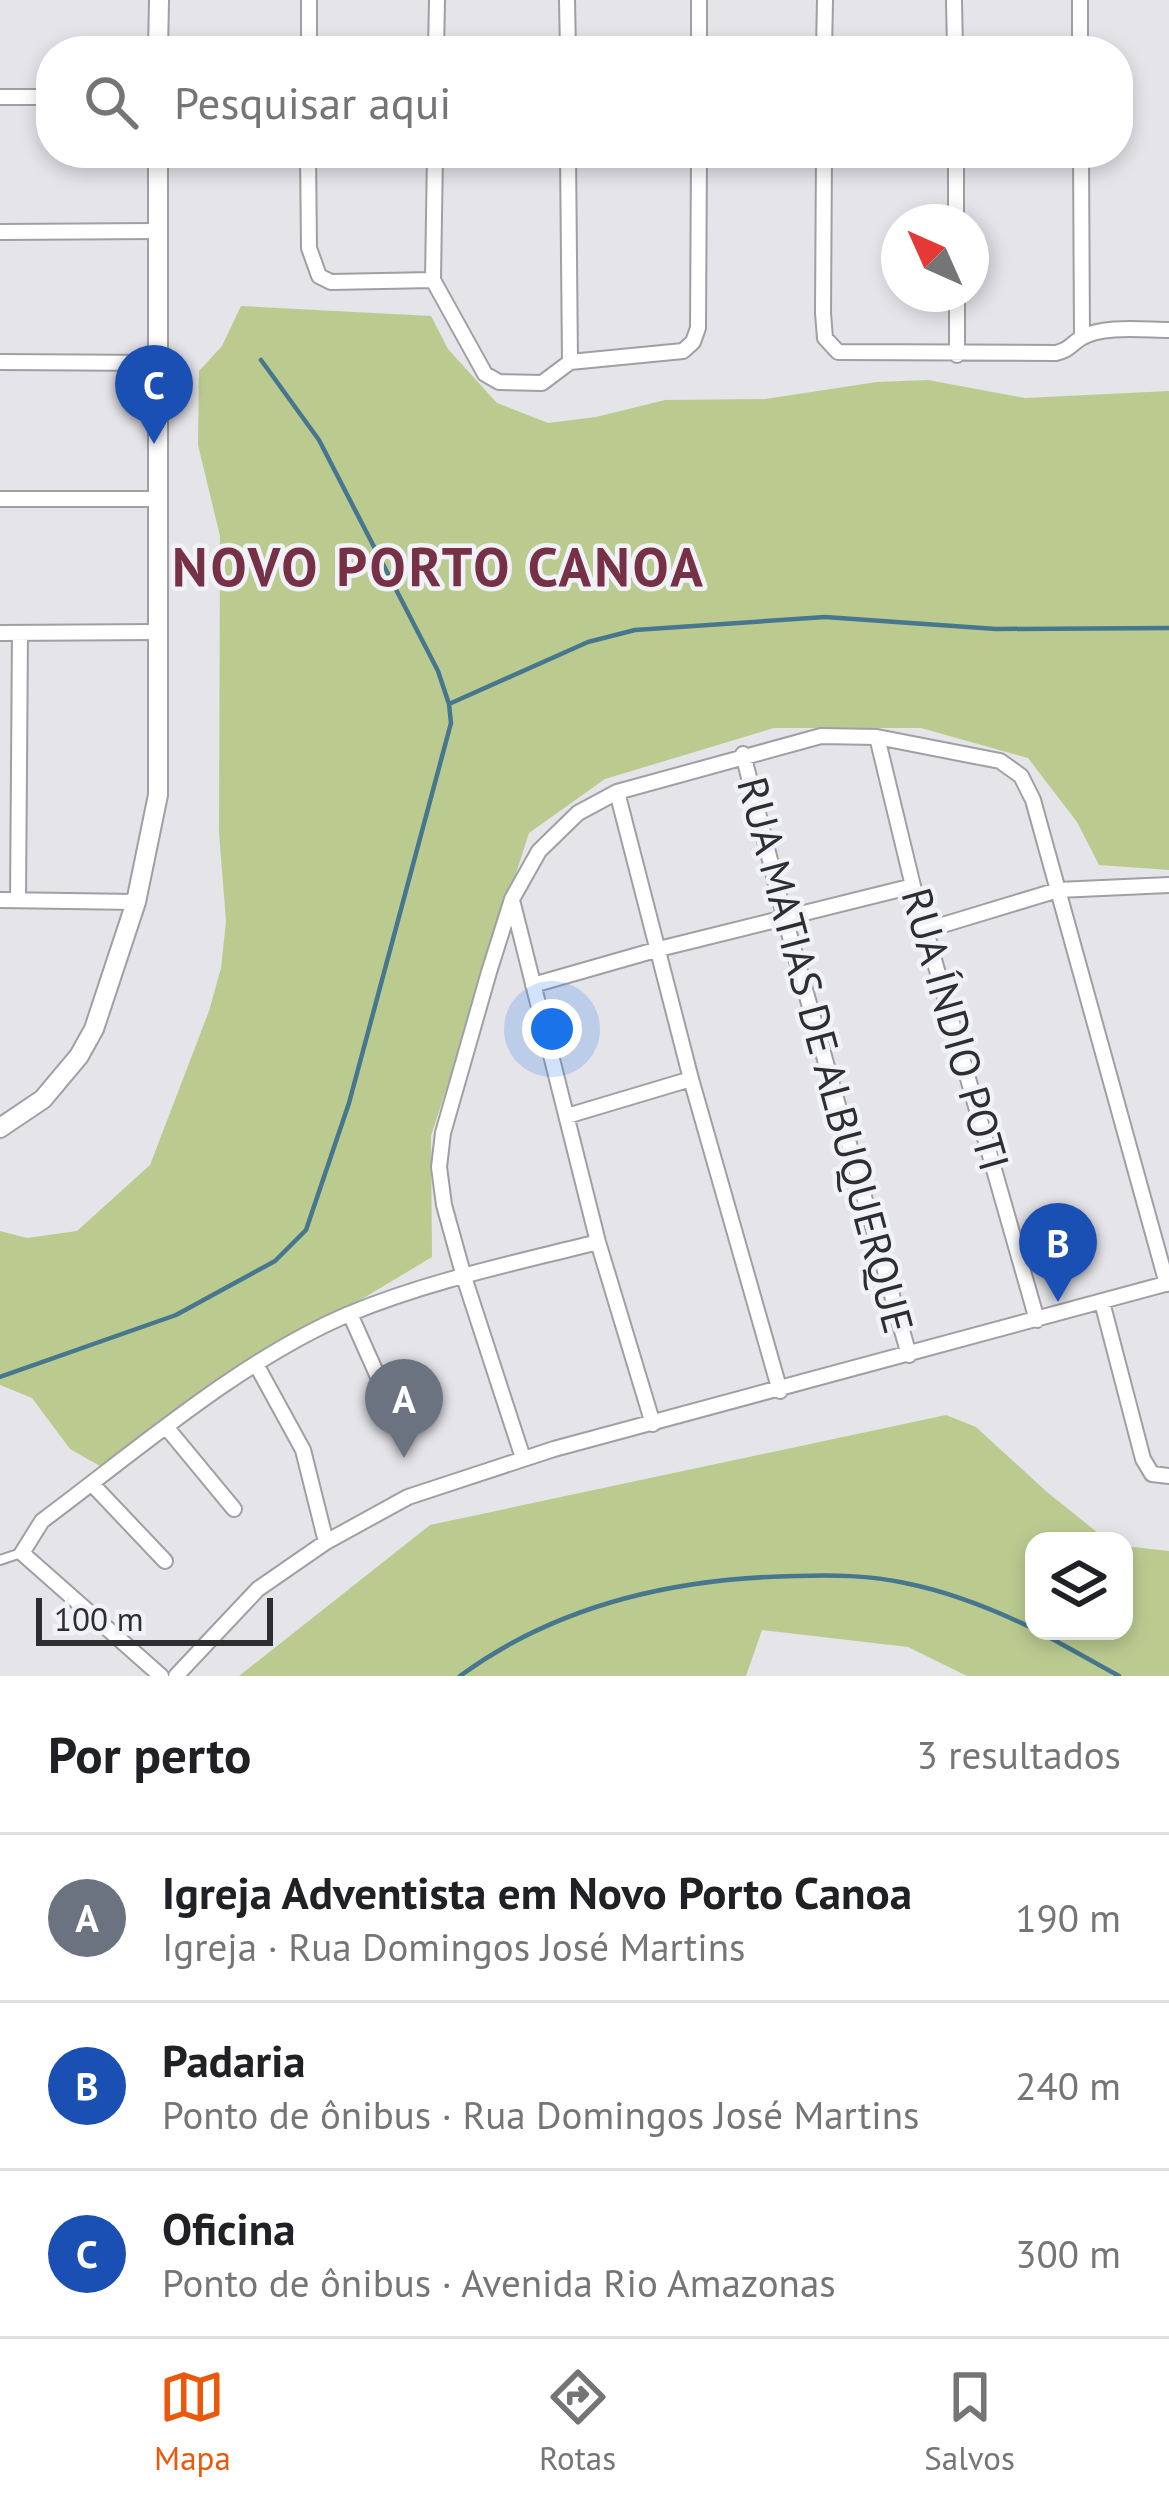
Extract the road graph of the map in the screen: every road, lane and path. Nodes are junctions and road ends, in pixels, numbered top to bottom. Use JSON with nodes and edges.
{"nodes":[{"id":1,"x":159,"y":0,"type":"edge"},
{"id":2,"x":309,"y":0,"type":"edge"},
{"id":3,"x":437,"y":0,"type":"edge"},
{"id":4,"x":567,"y":0,"type":"edge"},
{"id":5,"x":699,"y":0,"type":"edge"},
{"id":6,"x":825,"y":0,"type":"edge"},
{"id":7,"x":954,"y":0,"type":"edge"},
{"id":8,"x":1080,"y":0,"type":"edge"},
{"id":9,"x":158,"y":36,"type":"edge"},
{"id":10,"x":309,"y":36,"type":"edge"},
{"id":11,"x":436,"y":36,"type":"edge"},
{"id":12,"x":568,"y":36,"type":"edge"},
{"id":13,"x":699,"y":36,"type":"edge"},
{"id":14,"x":824,"y":36,"type":"edge"},
{"id":15,"x":955,"y":36,"type":"edge"},
{"id":16,"x":1080,"y":36,"type":"edge"},
{"id":17,"x":0,"y":97,"type":"edge"},
{"id":18,"x":36,"y":97,"type":"edge"},
{"id":19,"x":158,"y":168,"type":"edge"},
{"id":20,"x":308,"y":168,"type":"edge"},
{"id":21,"x":435,"y":168,"type":"edge"},
{"id":22,"x":568,"y":168,"type":"edge"},
{"id":23,"x":698,"y":168,"type":"edge"},
{"id":24,"x":824,"y":168,"type":"edge"},
{"id":25,"x":956,"y":168,"type":"edge"},
{"id":26,"x":1081,"y":168,"type":"edge"},
{"id":27,"x":956,"y":204,"type":"edge"},
{"id":28,"x":158,"y":231,"type":"junction"},
{"id":29,"x":0,"y":232,"type":"edge"},
{"id":30,"x":433,"y":280,"type":"junction"},
{"id":31,"x":957,"y":312,"type":"edge"},
{"id":32,"x":1169,"y":330,"type":"edge"},
{"id":33,"x":1082,"y":337,"type":"junction"},
{"id":34,"x":957,"y":355,"type":"junction"},
{"id":35,"x":0,"y":362,"type":"edge"},
{"id":36,"x":570,"y":362,"type":"junction"},
{"id":37,"x":158,"y":363,"type":"junction"},
{"id":38,"x":0,"y":499,"type":"edge"},
{"id":39,"x":158,"y":499,"type":"junction"},
{"id":40,"x":158,"y":632,"type":"junction"},
{"id":41,"x":0,"y":633,"type":"edge"},
{"id":42,"x":20,"y":633,"type":"junction"},
{"id":43,"x":877,"y":737,"type":"junction"},
{"id":44,"x":743,"y":754,"type":"junction"},
{"id":45,"x":0,"y":763,"type":"edge"},
{"id":46,"x":19,"y":763,"type":"junction"},
{"id":47,"x":617,"y":792,"type":"junction"},
{"id":48,"x":1169,"y":884,"type":"edge"},
{"id":49,"x":914,"y":886,"type":"junction"},
{"id":50,"x":1058,"y":890,"type":"junction"},
{"id":51,"x":512,"y":899,"type":"junction"},
{"id":52,"x":0,"y":900,"type":"edge"},
{"id":53,"x":18,"y":900,"type":"junction"},
{"id":54,"x":136,"y":902,"type":"junction"},
{"id":55,"x":785,"y":919,"type":"junction"},
{"id":56,"x":926,"y":930,"type":"junction"},
{"id":57,"x":659,"y":949,"type":"junction"},
{"id":58,"x":533,"y":985,"type":"junction"},
{"id":59,"x":691,"y":1079,"type":"junction"},
{"id":60,"x":567,"y":1116,"type":"junction"},
{"id":61,"x":0,"y":1128,"type":"edge"},
{"id":62,"x":598,"y":1242,"type":"junction"},
{"id":63,"x":464,"y":1276,"type":"junction"},
{"id":64,"x":1168,"y":1284,"type":"edge"},
{"id":65,"x":1102,"y":1302,"type":"junction"},
{"id":66,"x":350,"y":1314,"type":"junction"},
{"id":67,"x":1037,"y":1320,"type":"junction"},
{"id":68,"x":909,"y":1355,"type":"junction"},
{"id":69,"x":257,"y":1366,"type":"junction"},
{"id":70,"x":780,"y":1391,"type":"junction"},
{"id":71,"x":395,"y":1414,"type":"dead end"},
{"id":72,"x":653,"y":1424,"type":"junction"},
{"id":73,"x":167,"y":1428,"type":"junction"},
{"id":74,"x":524,"y":1458,"type":"junction"},
{"id":75,"x":1168,"y":1477,"type":"edge"},
{"id":76,"x":92,"y":1484,"type":"junction"},
{"id":77,"x":234,"y":1509,"type":"dead end"},
{"id":78,"x":326,"y":1542,"type":"junction"},
{"id":79,"x":22,"y":1552,"type":"junction"},
{"id":80,"x":0,"y":1560,"type":"edge"},
{"id":81,"x":165,"y":1562,"type":"dead end"},
{"id":82,"x":161,"y":1676,"type":"edge"},
{"id":83,"x":176,"y":1676,"type":"edge"}],
"edges":[{"from":1,"to":9,"type":"street"},
{"from":2,"to":10,"type":"street"},
{"from":3,"to":11,"type":"street"},
{"from":4,"to":12,"type":"street"},
{"from":5,"to":13,"type":"street"},
{"from":6,"to":14,"type":"street"},
{"from":7,"to":15,"type":"street"},
{"from":8,"to":16,"type":"street"},
{"from":17,"to":18,"type":"street"},
{"from":19,"to":28,"type":"street"},
{"from":20,"to":30,"type":"street"},
{"from":21,"to":30,"type":"street"},
{"from":22,"to":36,"type":"street"},
{"from":23,"to":36,"type":"street"},
{"from":24,"to":34,"type":"street"},
{"from":25,"to":27,"type":"street"},
{"from":26,"to":33,"type":"street"},
{"from":28,"to":29,"type":"street"},
{"from":28,"to":37,"type":"street"},
{"from":30,"to":36,"type":"street"},
{"from":31,"to":34,"type":"street"},
{"from":32,"to":33,"type":"street"},
{"from":33,"to":34,"type":"street"},
{"from":35,"to":37,"type":"street"},
{"from":37,"to":39,"type":"street"},
{"from":38,"to":39,"type":"street"},
{"from":39,"to":40,"type":"street"},
{"from":40,"to":42,"type":"street"},
{"from":40,"to":54,"type":"street"},
{"from":41,"to":42,"type":"street"},
{"from":42,"to":46,"type":"street"},
{"from":43,"to":44,"type":"street"},
{"from":43,"to":49,"type":"street","name":"RUA ÍNDIO POTI"},
{"from":43,"to":50,"type":"street"},
{"from":44,"to":47,"type":"street"},
{"from":44,"to":55,"type":"street","name":"RUA MATIAS DE ALBUQUERQUE"},
{"from":45,"to":46,"type":"street"},
{"from":46,"to":53,"type":"street"},
{"from":47,"to":51,"type":"street"},
{"from":47,"to":57,"type":"street"},
{"from":48,"to":50,"type":"street"},
{"from":49,"to":55,"type":"street"},
{"from":49,"to":56,"type":"street","name":"RUA ÍNDIO POTI"},
{"from":50,"to":56,"type":"street"},
{"from":50,"to":64,"type":"street"},
{"from":51,"to":58,"type":"street"},
{"from":51,"to":63,"type":"street"},
{"from":52,"to":53,"type":"street"},
{"from":53,"to":54,"type":"street"},
{"from":54,"to":61,"type":"street"},
{"from":55,"to":57,"type":"street"},
{"from":55,"to":68,"type":"street","name":"RUA MATIAS DE ALBUQUERQUE"},
{"from":56,"to":67,"type":"street","name":"RUA ÍNDIO POTI"},
{"from":57,"to":58,"type":"street"},
{"from":57,"to":59,"type":"street"},
{"from":58,"to":60,"type":"street"},
{"from":59,"to":60,"type":"street"},
{"from":59,"to":70,"type":"street"},
{"from":60,"to":62,"type":"street"},
{"from":62,"to":63,"type":"street"},
{"from":62,"to":72,"type":"street"},
{"from":63,"to":66,"type":"street"},
{"from":63,"to":74,"type":"street"},
{"from":64,"to":65,"type":"street"},
{"from":65,"to":67,"type":"street"},
{"from":65,"to":75,"type":"street"},
{"from":66,"to":69,"type":"street"},
{"from":66,"to":71,"type":"street"},
{"from":67,"to":68,"type":"street"},
{"from":68,"to":70,"type":"street"},
{"from":69,"to":73,"type":"street"},
{"from":69,"to":78,"type":"street"},
{"from":70,"to":72,"type":"street"},
{"from":72,"to":74,"type":"street"},
{"from":73,"to":76,"type":"street"},
{"from":73,"to":77,"type":"street"},
{"from":74,"to":78,"type":"street"},
{"from":76,"to":79,"type":"street"},
{"from":76,"to":81,"type":"street"},
{"from":78,"to":83,"type":"street"},
{"from":79,"to":80,"type":"lane"},
{"from":79,"to":82,"type":"street"}]}
